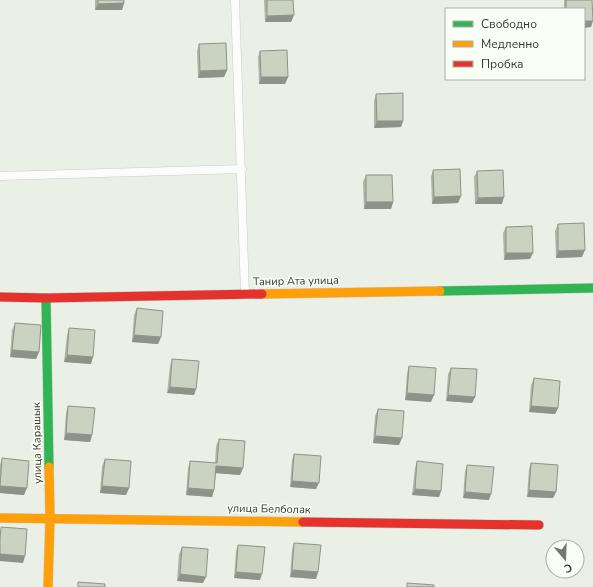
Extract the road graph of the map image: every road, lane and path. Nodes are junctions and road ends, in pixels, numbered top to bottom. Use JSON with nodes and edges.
{"nodes":[{"id":1,"x":236,"y":0,"type":"edge"},
{"id":2,"x":242,"y":169,"type":"junction"},
{"id":3,"x":0,"y":176,"type":"edge"},
{"id":4,"x":593,"y":288,"type":"edge"},
{"id":5,"x":246,"y":294,"type":"junction"},
{"id":6,"x":0,"y":297,"type":"edge"},
{"id":7,"x":46,"y":298,"type":"junction"},
{"id":8,"x":0,"y":518,"type":"edge"},
{"id":9,"x":50,"y":518,"type":"junction"},
{"id":10,"x":539,"y":525,"type":"dead end"},
{"id":11,"x":48,"y":587,"type":"edge"}],
"edges":[{"from":1,"to":2,"type":"lane"},
{"from":2,"to":3,"type":"lane"},
{"from":2,"to":5,"type":"lane"},
{"from":4,"to":5,"type":"street","name":"Танир Ата улица"},
{"from":5,"to":7,"type":"street","name":"Танир Ата улица"},
{"from":6,"to":7,"type":"street","name":"Танир Ата улица"},
{"from":7,"to":9,"type":"street","name":"улица Карашык"},
{"from":8,"to":9,"type":"street","name":"улица Белболак"},
{"from":9,"to":10,"type":"street","name":"улица Белболак"},
{"from":9,"to":11,"type":"street","name":"улица Карашык"}]}
